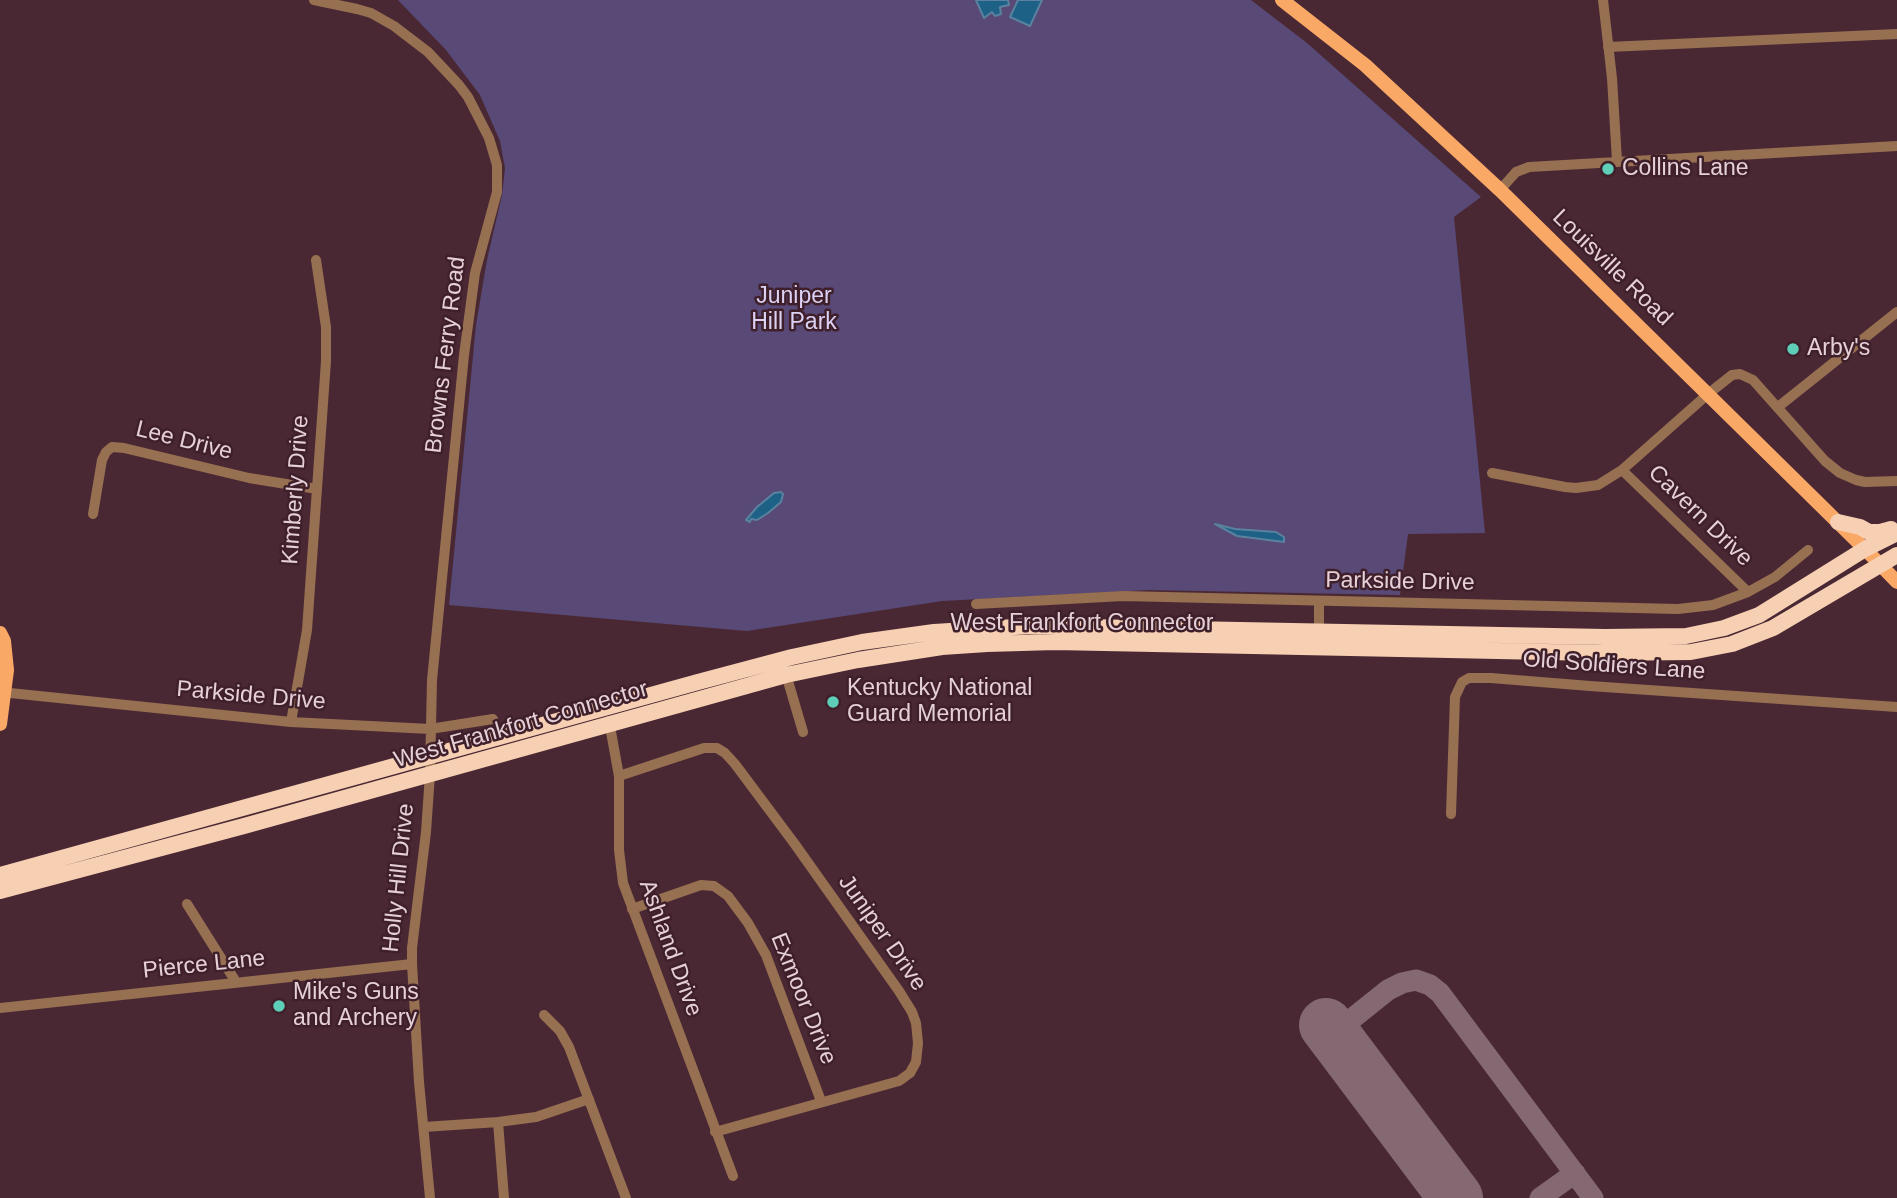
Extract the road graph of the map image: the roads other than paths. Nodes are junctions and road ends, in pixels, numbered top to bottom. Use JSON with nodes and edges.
{"nodes":[{"id":1,"x":314,"y":0,"type":"edge"},
{"id":2,"x":1282,"y":0,"type":"edge"},
{"id":3,"x":1603,"y":0,"type":"edge"},
{"id":4,"x":1897,"y":34,"type":"edge"},
{"id":5,"x":1608,"y":47,"type":"junction"},
{"id":6,"x":1897,"y":146,"type":"edge"},
{"id":7,"x":1617,"y":161,"type":"junction"},
{"id":8,"x":1500,"y":190,"type":"junction"},
{"id":9,"x":316,"y":260,"type":"dead end"},
{"id":10,"x":1897,"y":312,"type":"edge"},
{"id":11,"x":1708,"y":394,"type":"junction"},
{"id":12,"x":1778,"y":407,"type":"junction"},
{"id":13,"x":1622,"y":470,"type":"junction"},
{"id":14,"x":1492,"y":473,"type":"dead end"},
{"id":15,"x":1897,"y":481,"type":"edge"},
{"id":16,"x":317,"y":489,"type":"junction"},
{"id":17,"x":93,"y":514,"type":"dead end"},
{"id":18,"x":1838,"y":522,"type":"junction"},
{"id":19,"x":1897,"y":531,"type":"edge"},
{"id":20,"x":1866,"y":549,"type":"junction"},
{"id":21,"x":1808,"y":550,"type":"dead end"},
{"id":22,"x":1897,"y":555,"type":"edge"},
{"id":23,"x":1880,"y":564,"type":"junction"},
{"id":24,"x":1897,"y":582,"type":"edge"},
{"id":25,"x":1748,"y":592,"type":"junction"},
{"id":26,"x":1319,"y":601,"type":"junction"},
{"id":27,"x":976,"y":604,"type":"dead end"},
{"id":28,"x":0,"y":633,"type":"edge"},
{"id":29,"x":1319,"y":639,"type":"junction"},
{"id":30,"x":785,"y":667,"type":"junction"},
{"id":31,"x":3,"y":692,"type":"edge"},
{"id":32,"x":1897,"y":707,"type":"edge"},
{"id":33,"x":605,"y":708,"type":"junction"},
{"id":34,"x":493,"y":719,"type":"dead end"},
{"id":35,"x":291,"y":722,"type":"junction"},
{"id":36,"x":0,"y":724,"type":"edge"},
{"id":37,"x":610,"y":724,"type":"junction"},
{"id":38,"x":430,"y":729,"type":"junction"},
{"id":39,"x":803,"y":732,"type":"dead end"},
{"id":40,"x":431,"y":756,"type":"junction"},
{"id":41,"x":430,"y":774,"type":"junction"},
{"id":42,"x":619,"y":776,"type":"junction"},
{"id":43,"x":1451,"y":814,"type":"dead end"},
{"id":44,"x":0,"y":875,"type":"edge"},
{"id":45,"x":0,"y":891,"type":"edge"},
{"id":46,"x":187,"y":904,"type":"dead end"},
{"id":47,"x":632,"y":909,"type":"junction"},
{"id":48,"x":412,"y":964,"type":"junction"},
{"id":49,"x":236,"y":982,"type":"junction"},
{"id":50,"x":0,"y":1008,"type":"edge"},
{"id":51,"x":544,"y":1015,"type":"dead end"},
{"id":52,"x":589,"y":1099,"type":"junction"},
{"id":53,"x":821,"y":1101,"type":"junction"},
{"id":54,"x":498,"y":1122,"type":"junction"},
{"id":55,"x":424,"y":1127,"type":"junction"},
{"id":56,"x":715,"y":1132,"type":"junction"},
{"id":57,"x":733,"y":1176,"type":"dead end"},
{"id":58,"x":430,"y":1198,"type":"edge"},
{"id":59,"x":504,"y":1198,"type":"edge"},
{"id":60,"x":626,"y":1198,"type":"edge"}],
"edges":[{"from":1,"to":38,"type":"street","name":"Browns Ferry Road"},
{"from":2,"to":8,"type":"main road","name":"Louisville Road"},
{"from":3,"to":5,"type":"street"},
{"from":4,"to":5,"type":"street"},
{"from":5,"to":7,"type":"street"},
{"from":6,"to":7,"type":"street"},
{"from":7,"to":8,"type":"street"},
{"from":8,"to":11,"type":"main road","name":"Louisville Road"},
{"from":9,"to":16,"type":"street","name":"Kimberly Drive"},
{"from":10,"to":12,"type":"street"},
{"from":11,"to":12,"type":"street"},
{"from":11,"to":13,"type":"street"},
{"from":11,"to":18,"type":"main road","name":"Louisville Road"},
{"from":12,"to":15,"type":"street"},
{"from":13,"to":14,"type":"street"},
{"from":13,"to":25,"type":"street","name":"Cavern Drive"},
{"from":16,"to":17,"type":"street","name":"Lee Drive"},
{"from":16,"to":35,"type":"street","name":"Kimberly Drive"},
{"from":18,"to":19,"type":"highway"},
{"from":18,"to":20,"type":"main road","name":"Louisville Road"},
{"from":19,"to":20,"type":"highway","name":"West Frankfort Connector"},
{"from":20,"to":23,"type":"main road","name":"Louisville Road"},
{"from":20,"to":29,"type":"highway","name":"West Frankfort Connector"},
{"from":21,"to":25,"type":"street","name":"Parkside Drive"},
{"from":22,"to":23,"type":"highway","name":"West Frankfort Connector"},
{"from":23,"to":24,"type":"main road","name":"Louisville Road"},
{"from":23,"to":29,"type":"highway","name":"West Frankfort Connector"},
{"from":25,"to":26,"type":"street","name":"Parkside Drive"},
{"from":26,"to":27,"type":"street","name":"Parkside Drive"},
{"from":26,"to":29,"type":"street"},
{"from":28,"to":31,"type":"main road"},
{"from":29,"to":30,"type":"highway","name":"West Frankfort Connector"},
{"from":30,"to":33,"type":"highway","name":"West Frankfort Connector"},
{"from":30,"to":37,"type":"highway","name":"West Frankfort Connector"},
{"from":30,"to":39,"type":"street"},
{"from":31,"to":35,"type":"street","name":"Parkside Drive"},
{"from":31,"to":36,"type":"main road"},
{"from":32,"to":43,"type":"street","name":"Old Soldiers Lane"},
{"from":33,"to":37,"type":"street","name":"Ashland Drive"},
{"from":33,"to":40,"type":"highway","name":"West Frankfort Connector"},
{"from":34,"to":38,"type":"street","name":"Parkside Drive"},
{"from":35,"to":38,"type":"street","name":"Parkside Drive"},
{"from":37,"to":41,"type":"highway","name":"West Frankfort Connector"},
{"from":37,"to":42,"type":"street","name":"Ashland Drive"},
{"from":38,"to":40,"type":"street","name":"Holly Hill Drive"},
{"from":40,"to":41,"type":"street","name":"Holly Hill Drive"},
{"from":40,"to":44,"type":"highway","name":"West Frankfort Connector"},
{"from":41,"to":45,"type":"highway","name":"West Frankfort Connector"},
{"from":41,"to":48,"type":"street","name":"Holly Hill Drive"},
{"from":42,"to":47,"type":"street","name":"Ashland Drive"},
{"from":42,"to":53,"type":"street","name":"Juniper Drive"},
{"from":46,"to":49,"type":"street"},
{"from":47,"to":53,"type":"street","name":"Exmoor Drive"},
{"from":47,"to":56,"type":"street","name":"Ashland Drive"},
{"from":48,"to":49,"type":"street","name":"Pierce Lane"},
{"from":48,"to":55,"type":"street","name":"Holly Hill Drive"},
{"from":49,"to":50,"type":"street","name":"Pierce Lane"},
{"from":51,"to":52,"type":"street"},
{"from":52,"to":54,"type":"street"},
{"from":52,"to":60,"type":"street"},
{"from":53,"to":56,"type":"street","name":"Juniper Drive"},
{"from":54,"to":55,"type":"street"},
{"from":54,"to":59,"type":"street"},
{"from":55,"to":58,"type":"street","name":"Holly Hill Drive"},
{"from":56,"to":57,"type":"street","name":"Ashland Drive"}]}
